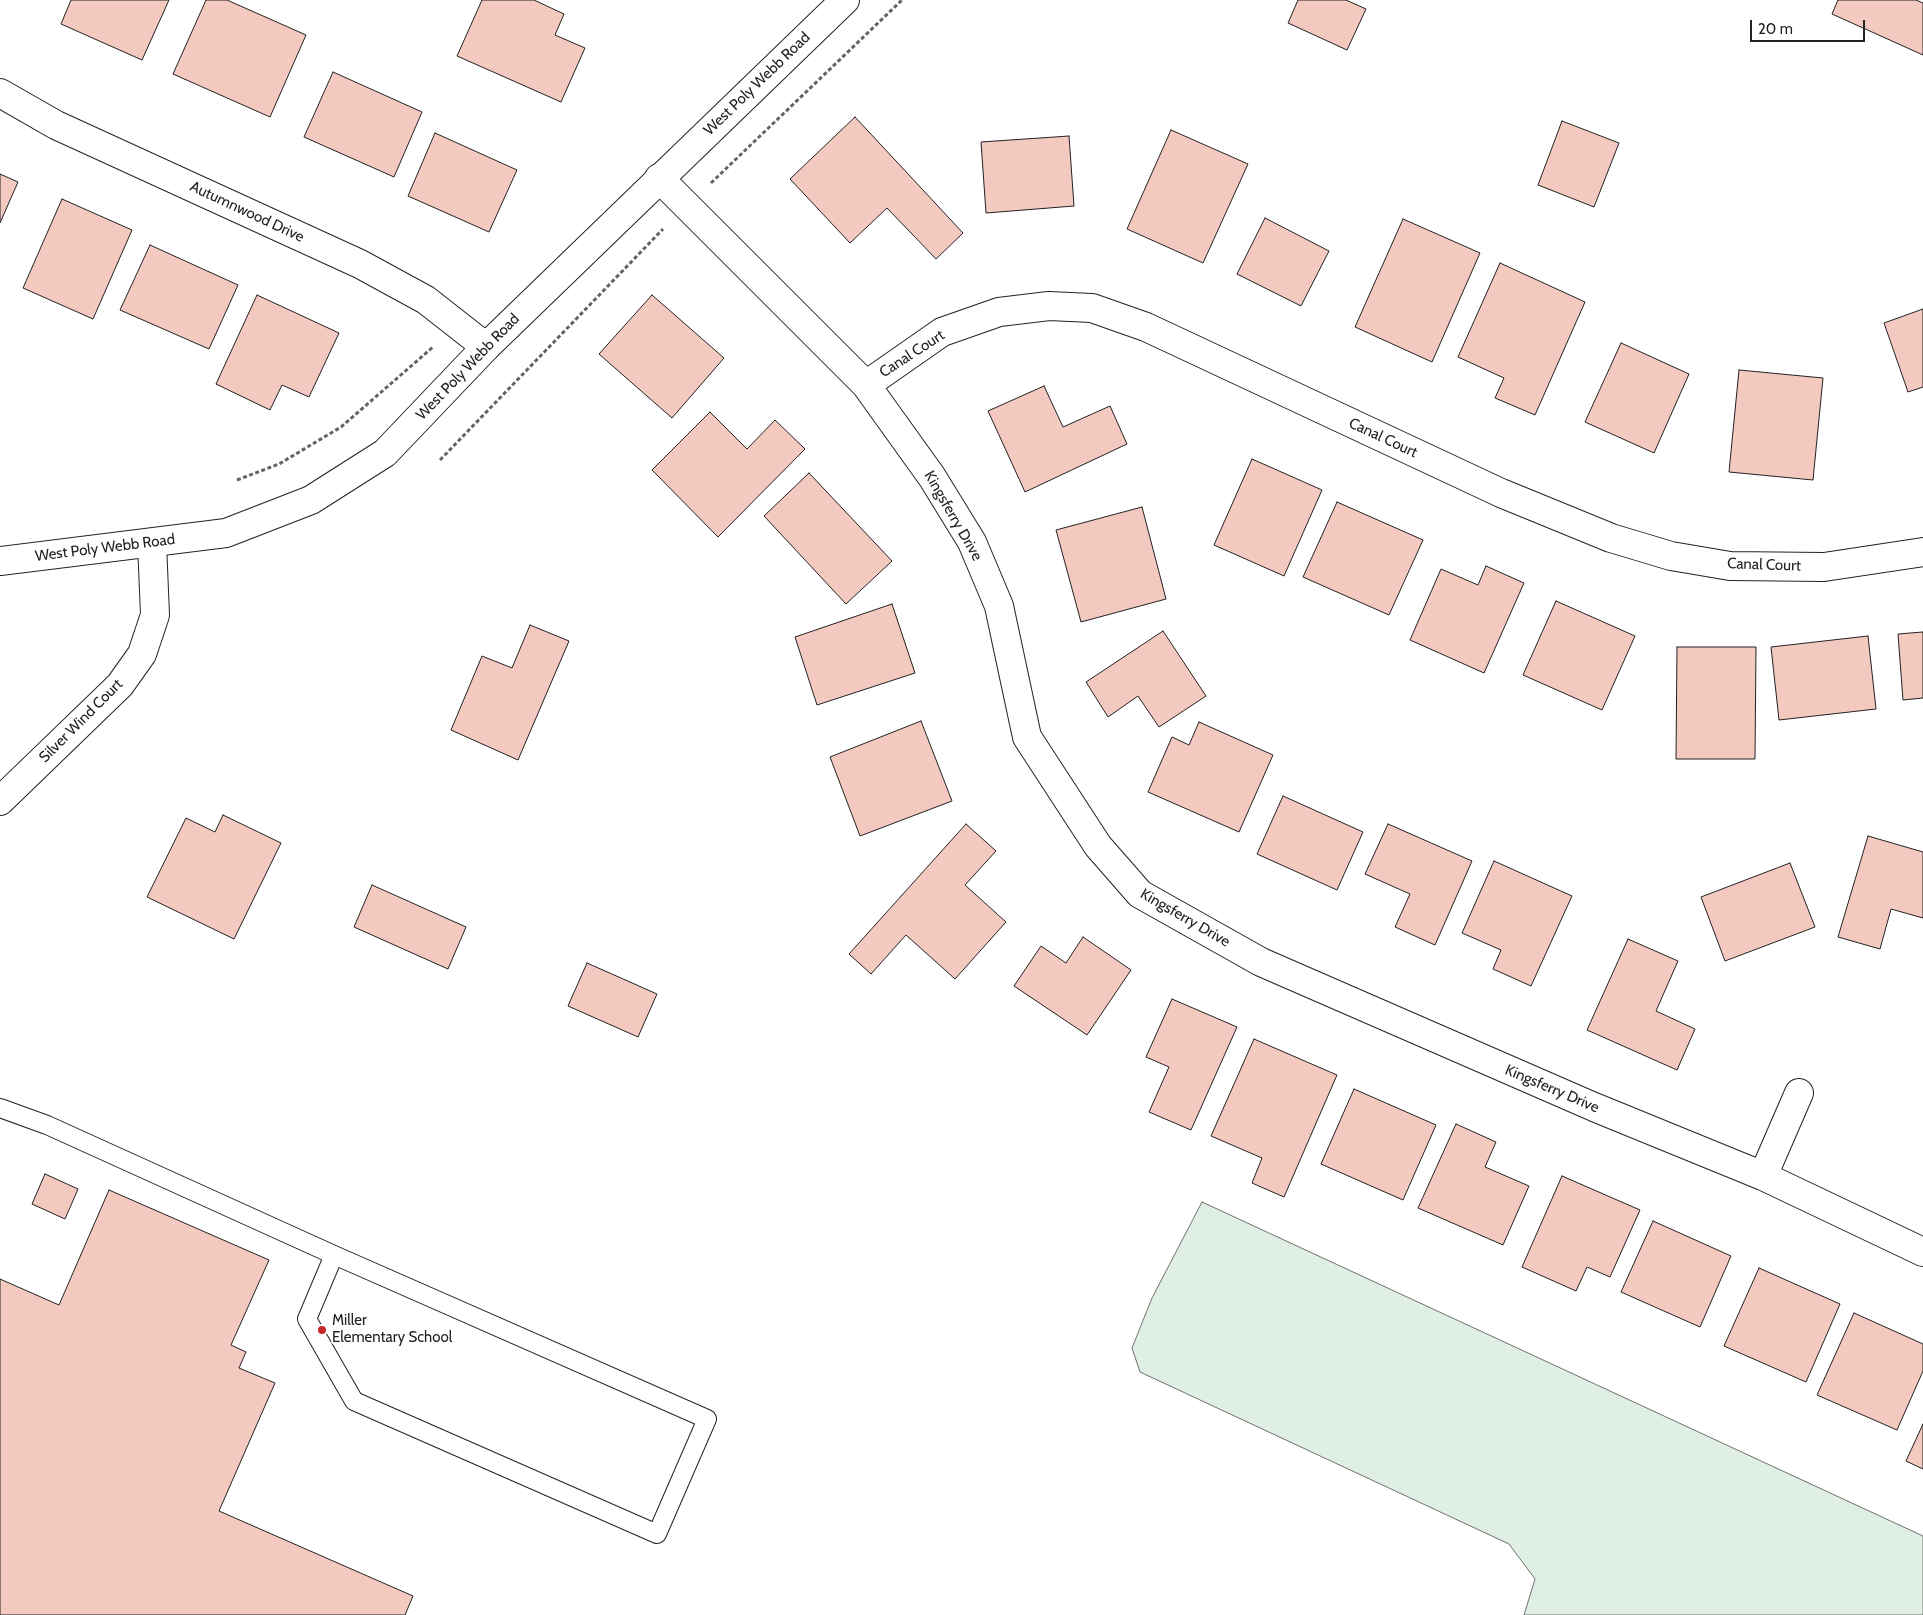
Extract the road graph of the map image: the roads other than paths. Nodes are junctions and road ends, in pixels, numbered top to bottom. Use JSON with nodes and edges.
{"nodes":[{"id":1,"x":845,"y":0,"type":"edge"},
{"id":2,"x":0,"y":93,"type":"edge"},
{"id":3,"x":659,"y":178,"type":"junction"},
{"id":4,"x":486,"y":347,"type":"junction"},
{"id":5,"x":866,"y":385,"type":"junction"},
{"id":6,"x":152,"y":542,"type":"junction"},
{"id":7,"x":1923,"y":552,"type":"edge"},
{"id":8,"x":0,"y":561,"type":"edge"},
{"id":9,"x":0,"y":801,"type":"edge"},
{"id":10,"x":1799,"y":1093,"type":"dead end"},
{"id":11,"x":0,"y":1108,"type":"edge"},
{"id":12,"x":1763,"y":1176,"type":"junction"},
{"id":13,"x":1923,"y":1252,"type":"edge"},
{"id":14,"x":334,"y":1255,"type":"junction"}],
"edges":[{"from":1,"to":3,"type":"street","name":"West Poly Webb Road"},
{"from":2,"to":4,"type":"street","name":"Autumnwood Drive"},
{"from":3,"to":4,"type":"street","name":"West Poly Webb Road"},
{"from":3,"to":5,"type":"street","name":"Kingsferry Drive"},
{"from":4,"to":6,"type":"street","name":"West Poly Webb Road"},
{"from":5,"to":7,"type":"street","name":"Canal Court"},
{"from":5,"to":12,"type":"street","name":"Kingsferry Drive"},
{"from":6,"to":8,"type":"street","name":"West Poly Webb Road"},
{"from":6,"to":9,"type":"street","name":"Silver Wind Court"},
{"from":10,"to":12,"type":"street"},
{"from":11,"to":14,"type":"lane"},
{"from":12,"to":13,"type":"street","name":"Kingsferry Drive"},
{"from":14,"to":14,"type":"lane"}]}
